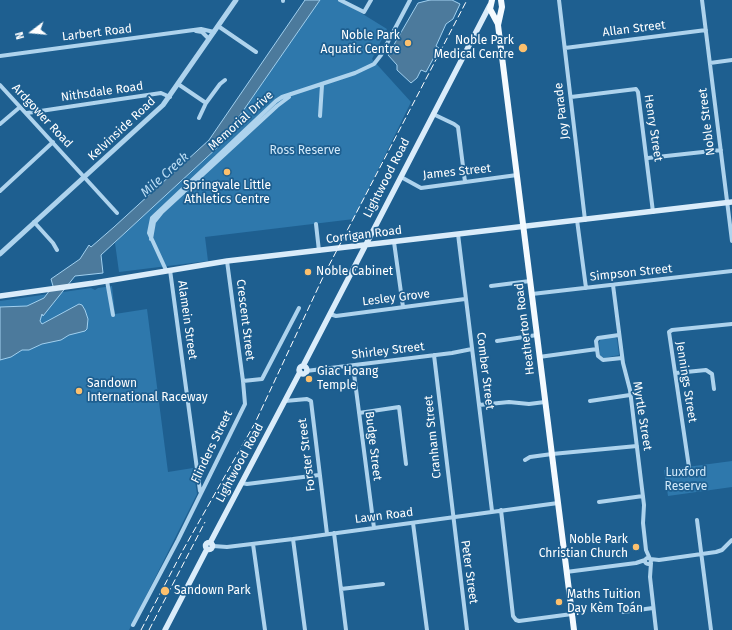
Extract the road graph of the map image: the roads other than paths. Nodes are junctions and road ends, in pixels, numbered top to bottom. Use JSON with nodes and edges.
{"nodes":[{"id":1,"x":236,"y":0,"type":"edge"},
{"id":2,"x":340,"y":0,"type":"edge"},
{"id":3,"x":371,"y":0,"type":"edge"},
{"id":4,"x":410,"y":0,"type":"edge"},
{"id":5,"x":501,"y":0,"type":"edge"},
{"id":6,"x":505,"y":0,"type":"edge"},
{"id":7,"x":559,"y":0,"type":"edge"},
{"id":8,"x":702,"y":0,"type":"edge"},
{"id":9,"x":492,"y":2,"type":"edge"},
{"id":10,"x":502,"y":8,"type":"junction"},
{"id":11,"x":493,"y":12,"type":"junction"},
{"id":12,"x":481,"y":23,"type":"junction"},
{"id":13,"x":498,"y":25,"type":"junction"},
{"id":14,"x":218,"y":26,"type":"junction"},
{"id":15,"x":706,"y":30,"type":"junction"},
{"id":16,"x":196,"y":31,"type":"junction"},
{"id":17,"x":214,"y":32,"type":"junction"},
{"id":18,"x":209,"y":39,"type":"junction"},
{"id":19,"x":564,"y":48,"type":"junction"},
{"id":20,"x":256,"y":52,"type":"dead end"},
{"id":21,"x":0,"y":56,"type":"edge"},
{"id":22,"x":732,"y":60,"type":"edge"},
{"id":23,"x":710,"y":63,"type":"junction"},
{"id":24,"x":225,"y":80,"type":"dead end"},
{"id":25,"x":178,"y":84,"type":"junction"},
{"id":26,"x":0,"y":85,"type":"edge"},
{"id":27,"x":322,"y":85,"type":"junction"},
{"id":28,"x":571,"y":97,"type":"junction"},
{"id":29,"x":168,"y":99,"type":"junction"},
{"id":30,"x":206,"y":104,"type":"junction"},
{"id":31,"x":20,"y":107,"type":"junction"},
{"id":32,"x":27,"y":113,"type":"junction"},
{"id":33,"x":433,"y":114,"type":"junction"},
{"id":34,"x":320,"y":116,"type":"dead end"},
{"id":35,"x":199,"y":118,"type":"dead end"},
{"id":36,"x":0,"y":124,"type":"edge"},
{"id":37,"x":53,"y":142,"type":"junction"},
{"id":38,"x":721,"y":150,"type":"junction"},
{"id":39,"x":648,"y":158,"type":"junction"},
{"id":40,"x":517,"y":175,"type":"junction"},
{"id":41,"x":84,"y":177,"type":"junction"},
{"id":42,"x":401,"y":177,"type":"junction"},
{"id":43,"x":465,"y":182,"type":"junction"},
{"id":44,"x":0,"y":191,"type":"edge"},
{"id":45,"x":730,"y":203,"type":"edge"},
{"id":46,"x":654,"y":212,"type":"junction"},
{"id":47,"x":117,"y":213,"type":"dead end"},
{"id":48,"x":577,"y":220,"type":"junction"},
{"id":49,"x":585,"y":220,"type":"junction"},
{"id":50,"x":34,"y":222,"type":"junction"},
{"id":51,"x":316,"y":224,"type":"dead end"},
{"id":52,"x":523,"y":226,"type":"junction"},
{"id":53,"x":458,"y":234,"type":"junction"},
{"id":54,"x":732,"y":241,"type":"edge"},
{"id":55,"x":394,"y":242,"type":"junction"},
{"id":56,"x":365,"y":246,"type":"junction"},
{"id":57,"x":57,"y":250,"type":"dead end"},
{"id":58,"x":319,"y":251,"type":"junction"},
{"id":59,"x":0,"y":254,"type":"edge"},
{"id":60,"x":227,"y":261,"type":"junction"},
{"id":61,"x":168,"y":270,"type":"junction"},
{"id":62,"x":732,"y":271,"type":"edge"},
{"id":63,"x":107,"y":281,"type":"junction"},
{"id":64,"x":530,"y":281,"type":"junction"},
{"id":65,"x":613,"y":285,"type":"junction"},
{"id":66,"x":491,"y":286,"type":"dead end"},
{"id":67,"x":586,"y":288,"type":"junction"},
{"id":68,"x":532,"y":294,"type":"junction"},
{"id":69,"x":0,"y":296,"type":"edge"},
{"id":70,"x":465,"y":299,"type":"junction"},
{"id":71,"x":403,"y":307,"type":"junction"},
{"id":72,"x":299,"y":308,"type":"dead end"},
{"id":73,"x":330,"y":314,"type":"junction"},
{"id":74,"x":113,"y":315,"type":"dead end"},
{"id":75,"x":732,"y":324,"type":"edge"},
{"id":76,"x":537,"y":335,"type":"junction"},
{"id":77,"x":619,"y":335,"type":"junction"},
{"id":78,"x":497,"y":341,"type":"dead end"},
{"id":79,"x":472,"y":349,"type":"junction"},
{"id":80,"x":597,"y":349,"type":"junction"},
{"id":81,"x":434,"y":355,"type":"junction"},
{"id":82,"x":539,"y":357,"type":"junction"},
{"id":83,"x":622,"y":358,"type":"junction"},
{"id":84,"x":353,"y":366,"type":"junction"},
{"id":85,"x":305,"y":369,"type":"junction"},
{"id":86,"x":676,"y":373,"type":"junction"},
{"id":87,"x":243,"y":381,"type":"junction"},
{"id":88,"x":714,"y":389,"type":"dead end"},
{"id":89,"x":630,"y":395,"type":"junction"},
{"id":90,"x":590,"y":400,"type":"dead end"},
{"id":91,"x":285,"y":402,"type":"junction"},
{"id":92,"x":545,"y":402,"type":"junction"},
{"id":93,"x":479,"y":405,"type":"junction"},
{"id":94,"x":359,"y":413,"type":"junction"},
{"id":95,"x":637,"y":446,"type":"junction"},
{"id":96,"x":552,"y":454,"type":"junction"},
{"id":97,"x":525,"y":460,"type":"dead end"},
{"id":98,"x":406,"y":464,"type":"dead end"},
{"id":99,"x":690,"y":474,"type":"dead end"},
{"id":100,"x":320,"y":475,"type":"junction"},
{"id":101,"x":242,"y":483,"type":"junction"},
{"id":102,"x":200,"y":493,"type":"junction"},
{"id":103,"x":643,"y":496,"type":"junction"},
{"id":104,"x":599,"y":502,"type":"dead end"},
{"id":105,"x":558,"y":503,"type":"junction"},
{"id":106,"x":501,"y":510,"type":"junction"},
{"id":107,"x":492,"y":511,"type":"junction"},
{"id":108,"x":452,"y":516,"type":"junction"},
{"id":109,"x":697,"y":520,"type":"dead end"},
{"id":110,"x":413,"y":523,"type":"junction"},
{"id":111,"x":374,"y":528,"type":"junction"},
{"id":112,"x":334,"y":533,"type":"junction"},
{"id":113,"x":327,"y":534,"type":"junction"},
{"id":114,"x":293,"y":539,"type":"junction"},
{"id":115,"x":732,"y":540,"type":"edge"},
{"id":116,"x":254,"y":544,"type":"junction"},
{"id":117,"x":210,"y":546,"type":"junction"},
{"id":118,"x":702,"y":554,"type":"junction"},
{"id":119,"x":648,"y":561,"type":"junction"},
{"id":120,"x":566,"y":572,"type":"junction"},
{"id":121,"x":383,"y":584,"type":"dead end"},
{"id":122,"x":341,"y":589,"type":"junction"},
{"id":123,"x":653,"y":608,"type":"junction"},
{"id":124,"x":622,"y":612,"type":"dead end"},
{"id":125,"x":572,"y":614,"type":"junction"},
{"id":126,"x":133,"y":625,"type":"dead end"},
{"id":127,"x":165,"y":630,"type":"edge"},
{"id":128,"x":265,"y":630,"type":"edge"},
{"id":129,"x":305,"y":630,"type":"edge"},
{"id":130,"x":346,"y":630,"type":"edge"},
{"id":131,"x":427,"y":630,"type":"edge"},
{"id":132,"x":467,"y":630,"type":"edge"},
{"id":133,"x":574,"y":630,"type":"edge"},
{"id":134,"x":656,"y":630,"type":"edge"},
{"id":135,"x":711,"y":630,"type":"edge"}],
"edges":[{"from":1,"to":14,"type":"street","name":"Kelvinside Road"},
{"from":2,"to":3,"type":"street"},
{"from":4,"to":27,"type":"street","name":"Memorial Drive"},
{"from":5,"to":10,"type":"main road","name":"Heatherton Road"},
{"from":6,"to":10,"type":"main road"},
{"from":7,"to":19,"type":"street","name":"Joy Parade"},
{"from":8,"to":15,"type":"street","name":"Noble Street"},
{"from":9,"to":11,"type":"main road","name":"Heatherton Road"},
{"from":9,"to":12,"type":"main road","name":"Lightwood Road"},
{"from":10,"to":11,"type":"main road"},
{"from":10,"to":13,"type":"main road","name":"Heatherton Road"},
{"from":11,"to":12,"type":"main road","name":"Lightwood Road"},
{"from":11,"to":13,"type":"main road","name":"Heatherton Road"},
{"from":12,"to":33,"type":"main road","name":"Lightwood Road"},
{"from":13,"to":40,"type":"main road","name":"Heatherton Road"},
{"from":14,"to":17,"type":"street","name":"Kelvinside Road"},
{"from":14,"to":20,"type":"street"},
{"from":15,"to":19,"type":"street","name":"Allan Street"},
{"from":15,"to":23,"type":"street","name":"Noble Street"},
{"from":16,"to":17,"type":"street","name":"Larbert Road"},
{"from":16,"to":18,"type":"street"},
{"from":16,"to":21,"type":"street","name":"Larbert Road"},
{"from":17,"to":18,"type":"street","name":"Kelvinside Road"},
{"from":18,"to":25,"type":"street","name":"Kelvinside Road"},
{"from":19,"to":28,"type":"street","name":"Joy Parade"},
{"from":22,"to":23,"type":"street"},
{"from":23,"to":38,"type":"street","name":"Noble Street"},
{"from":24,"to":30,"type":"street"},
{"from":25,"to":29,"type":"street","name":"Kelvinside Road"},
{"from":25,"to":30,"type":"street"},
{"from":26,"to":31,"type":"street","name":"Ardgower Road"},
{"from":27,"to":34,"type":"street"},
{"from":27,"to":61,"type":"street","name":"Memorial Drive"},
{"from":28,"to":39,"type":"street","name":"Henry Street"},
{"from":28,"to":49,"type":"street","name":"Joy Parade"},
{"from":29,"to":32,"type":"street","name":"Nithsdale Road"},
{"from":29,"to":41,"type":"street","name":"Kelvinside Road"},
{"from":30,"to":35,"type":"street"},
{"from":31,"to":32,"type":"street","name":"Ardgower Road"},
{"from":31,"to":36,"type":"street"},
{"from":32,"to":37,"type":"street","name":"Ardgower Road"},
{"from":33,"to":42,"type":"main road","name":"Lightwood Road"},
{"from":33,"to":43,"type":"street"},
{"from":37,"to":41,"type":"street","name":"Ardgower Road"},
{"from":37,"to":44,"type":"street"},
{"from":38,"to":39,"type":"street"},
{"from":38,"to":45,"type":"street","name":"Noble Street"},
{"from":39,"to":46,"type":"street","name":"Henry Street"},
{"from":40,"to":43,"type":"street","name":"James Street"},
{"from":40,"to":52,"type":"main road","name":"Heatherton Road"},
{"from":41,"to":47,"type":"street","name":"Ardgower Road"},
{"from":41,"to":50,"type":"street","name":"Kelvinside Road"},
{"from":42,"to":43,"type":"street","name":"James Street"},
{"from":42,"to":56,"type":"main road","name":"Lightwood Road"},
{"from":45,"to":46,"type":"main road","name":"Corrigan Road"},
{"from":45,"to":54,"type":"street","name":"Noble Street"},
{"from":46,"to":49,"type":"main road","name":"Corrigan Road"},
{"from":48,"to":49,"type":"main road","name":"Corrigan Road"},
{"from":48,"to":52,"type":"main road","name":"Corrigan Road"},
{"from":48,"to":67,"type":"street"},
{"from":50,"to":57,"type":"street"},
{"from":50,"to":59,"type":"street","name":"Kelvinside Road"},
{"from":51,"to":58,"type":"street"},
{"from":52,"to":53,"type":"main road","name":"Corrigan Road"},
{"from":52,"to":64,"type":"main road","name":"Heatherton Road"},
{"from":53,"to":55,"type":"main road","name":"Corrigan Road"},
{"from":53,"to":70,"type":"street","name":"Comber Street"},
{"from":55,"to":56,"type":"main road","name":"Corrigan Road"},
{"from":55,"to":71,"type":"street"},
{"from":56,"to":58,"type":"main road","name":"Corrigan Road"},
{"from":56,"to":73,"type":"main road","name":"Lightwood Road"},
{"from":58,"to":60,"type":"main road","name":"Corrigan Road"},
{"from":60,"to":61,"type":"main road","name":"Corrigan Road"},
{"from":60,"to":87,"type":"street","name":"Crescent Street"},
{"from":61,"to":63,"type":"main road","name":"Corrigan Road"},
{"from":61,"to":102,"type":"street","name":"Alamein Street"},
{"from":62,"to":65,"type":"street","name":"Simpson Street"},
{"from":63,"to":69,"type":"main road","name":"Corrigan Road"},
{"from":63,"to":74,"type":"street"},
{"from":64,"to":66,"type":"street"},
{"from":64,"to":68,"type":"main road","name":"Heatherton Road"},
{"from":65,"to":67,"type":"street","name":"Simpson Street"},
{"from":65,"to":77,"type":"street","name":"Myrtle Street"},
{"from":67,"to":68,"type":"street","name":"Simpson Street"},
{"from":68,"to":76,"type":"main road","name":"Heatherton Road"},
{"from":70,"to":71,"type":"street","name":"Lesley Grove"},
{"from":70,"to":79,"type":"street","name":"Comber Street"},
{"from":71,"to":73,"type":"street","name":"Lesley Grove"},
{"from":72,"to":87,"type":"street"},
{"from":73,"to":85,"type":"main road","name":"Lightwood Road"},
{"from":75,"to":86,"type":"street","name":"Jennings Street"},
{"from":76,"to":78,"type":"street"},
{"from":76,"to":82,"type":"main road","name":"Heatherton Road"},
{"from":77,"to":80,"type":"street"},
{"from":77,"to":83,"type":"street","name":"Myrtle Street"},
{"from":79,"to":81,"type":"street","name":"Shirley Street"},
{"from":79,"to":93,"type":"street","name":"Comber Street"},
{"from":80,"to":82,"type":"street"},
{"from":80,"to":83,"type":"street"},
{"from":81,"to":84,"type":"street","name":"Shirley Street"},
{"from":81,"to":108,"type":"street","name":"Cranham Street"},
{"from":82,"to":92,"type":"main road","name":"Heatherton Road"},
{"from":83,"to":89,"type":"street","name":"Myrtle Street"},
{"from":84,"to":85,"type":"street","name":"Shirley Street"},
{"from":84,"to":94,"type":"street","name":"Budge Street"},
{"from":85,"to":91,"type":"main road","name":"Lightwood Road"},
{"from":86,"to":88,"type":"street"},
{"from":86,"to":99,"type":"street","name":"Jennings Street"},
{"from":87,"to":102,"type":"street","name":"Flinders Street"},
{"from":89,"to":90,"type":"street"},
{"from":89,"to":95,"type":"street","name":"Myrtle Street"},
{"from":91,"to":100,"type":"street","name":"Forster Street"},
{"from":91,"to":101,"type":"main road","name":"Lightwood Road"},
{"from":92,"to":93,"type":"street"},
{"from":92,"to":96,"type":"main road","name":"Heatherton Road"},
{"from":93,"to":107,"type":"street","name":"Comber Street"},
{"from":94,"to":98,"type":"street"},
{"from":94,"to":111,"type":"street","name":"Budge Street"},
{"from":95,"to":96,"type":"street"},
{"from":95,"to":103,"type":"street","name":"Myrtle Street"},
{"from":96,"to":97,"type":"street"},
{"from":96,"to":105,"type":"main road","name":"Heatherton Road"},
{"from":100,"to":101,"type":"street"},
{"from":100,"to":113,"type":"street","name":"Forster Street"},
{"from":101,"to":117,"type":"main road","name":"Lightwood Road"},
{"from":102,"to":126,"type":"street","name":"Flinders Street"},
{"from":103,"to":104,"type":"street"},
{"from":103,"to":119,"type":"street","name":"Myrtle Street"},
{"from":105,"to":106,"type":"street","name":"Lawn Road"},
{"from":105,"to":120,"type":"main road","name":"Heatherton Road"},
{"from":106,"to":107,"type":"street","name":"Lawn Road"},
{"from":106,"to":125,"type":"street"},
{"from":107,"to":108,"type":"street","name":"Lawn Road"},
{"from":108,"to":110,"type":"street","name":"Lawn Road"},
{"from":108,"to":132,"type":"street","name":"Peter Street"},
{"from":109,"to":118,"type":"street"},
{"from":110,"to":111,"type":"street","name":"Lawn Road"},
{"from":110,"to":131,"type":"street"},
{"from":111,"to":112,"type":"street","name":"Lawn Road"},
{"from":112,"to":113,"type":"street","name":"Lawn Road"},
{"from":112,"to":122,"type":"street"},
{"from":113,"to":114,"type":"street","name":"Lawn Road"},
{"from":114,"to":116,"type":"street","name":"Lawn Road"},
{"from":114,"to":129,"type":"street"},
{"from":115,"to":118,"type":"street"},
{"from":116,"to":117,"type":"street","name":"Lawn Road"},
{"from":116,"to":128,"type":"street"},
{"from":117,"to":127,"type":"main road","name":"Lightwood Road"},
{"from":118,"to":119,"type":"street"},
{"from":118,"to":135,"type":"street"},
{"from":119,"to":120,"type":"street"},
{"from":119,"to":123,"type":"street","name":"Myrtle Street"},
{"from":120,"to":125,"type":"main road","name":"Heatherton Road"},
{"from":121,"to":122,"type":"street"},
{"from":122,"to":130,"type":"street"},
{"from":123,"to":124,"type":"street"},
{"from":123,"to":134,"type":"street","name":"Myrtle Street"},
{"from":125,"to":133,"type":"main road","name":"Heatherton Road"}]}
